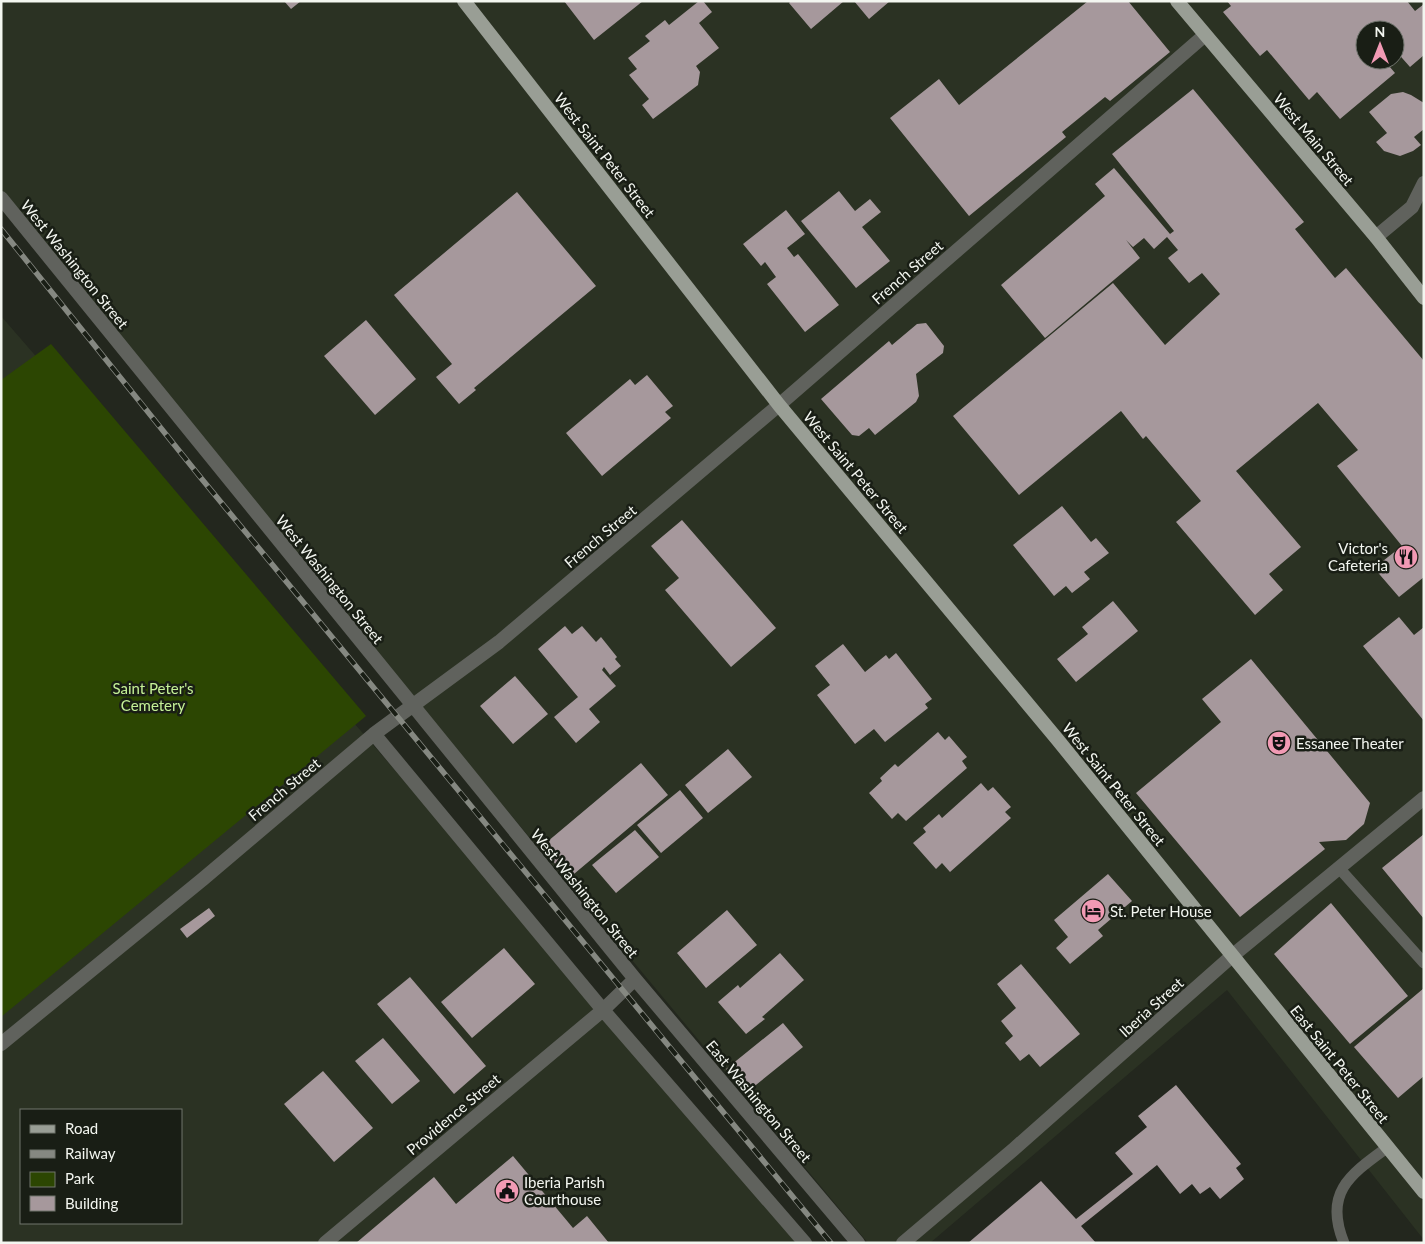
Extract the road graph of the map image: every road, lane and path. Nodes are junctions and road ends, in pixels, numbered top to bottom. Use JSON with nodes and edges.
{"nodes":[{"id":1,"x":464,"y":1,"type":"edge"},
{"id":2,"x":1177,"y":1,"type":"edge"},
{"id":3,"x":1205,"y":35,"type":"junction"},
{"id":4,"x":1424,"y":183,"type":"edge"},
{"id":5,"x":1,"y":198,"type":"edge"},
{"id":6,"x":1376,"y":237,"type":"junction"},
{"id":7,"x":1424,"y":298,"type":"edge"},
{"id":8,"x":780,"y":405,"type":"junction"},
{"id":9,"x":412,"y":706,"type":"junction"},
{"id":10,"x":374,"y":734,"type":"junction"},
{"id":11,"x":1424,"y":798,"type":"edge"},
{"id":12,"x":1339,"y":868,"type":"junction"},
{"id":13,"x":1232,"y":956,"type":"junction"},
{"id":14,"x":1424,"y":963,"type":"edge"},
{"id":15,"x":635,"y":979,"type":"junction"},
{"id":16,"x":603,"y":1010,"type":"junction"},
{"id":17,"x":1,"y":1044,"type":"edge"},
{"id":18,"x":1388,"y":1147,"type":"junction"},
{"id":19,"x":1424,"y":1192,"type":"edge"},
{"id":20,"x":325,"y":1243,"type":"edge"},
{"id":21,"x":804,"y":1243,"type":"edge"},
{"id":22,"x":858,"y":1243,"type":"edge"},
{"id":23,"x":903,"y":1243,"type":"edge"},
{"id":24,"x":1344,"y":1243,"type":"edge"}],
"edges":[{"from":1,"to":8,"type":"main road","name":"West Saint Peter Street"},
{"from":2,"to":3,"type":"main road","name":"West Main Street"},
{"from":3,"to":6,"type":"main road","name":"West Main Street"},
{"from":3,"to":8,"type":"street","name":"French Street"},
{"from":4,"to":6,"type":"street"},
{"from":5,"to":9,"type":"street","name":"West Washington Street"},
{"from":6,"to":7,"type":"main road","name":"West Main Street"},
{"from":8,"to":9,"type":"street","name":"French Street"},
{"from":8,"to":13,"type":"main road","name":"West Saint Peter Street"},
{"from":9,"to":10,"type":"street","name":"French Street"},
{"from":9,"to":15,"type":"street","name":"West Washington Street"},
{"from":10,"to":16,"type":"street"},
{"from":10,"to":17,"type":"street","name":"French Street"},
{"from":11,"to":12,"type":"street","name":"Iberia Street"},
{"from":12,"to":13,"type":"street","name":"Iberia Street"},
{"from":12,"to":14,"type":"lane"},
{"from":13,"to":18,"type":"main road","name":"East Saint Peter Street"},
{"from":13,"to":23,"type":"street","name":"Iberia Street"},
{"from":15,"to":16,"type":"street","name":"Providence Street"},
{"from":15,"to":22,"type":"street","name":"East Washington Street"},
{"from":16,"to":20,"type":"street","name":"Providence Street"},
{"from":16,"to":21,"type":"street"},
{"from":18,"to":19,"type":"main road","name":"East Saint Peter Street"},
{"from":18,"to":24,"type":"lane"}]}
